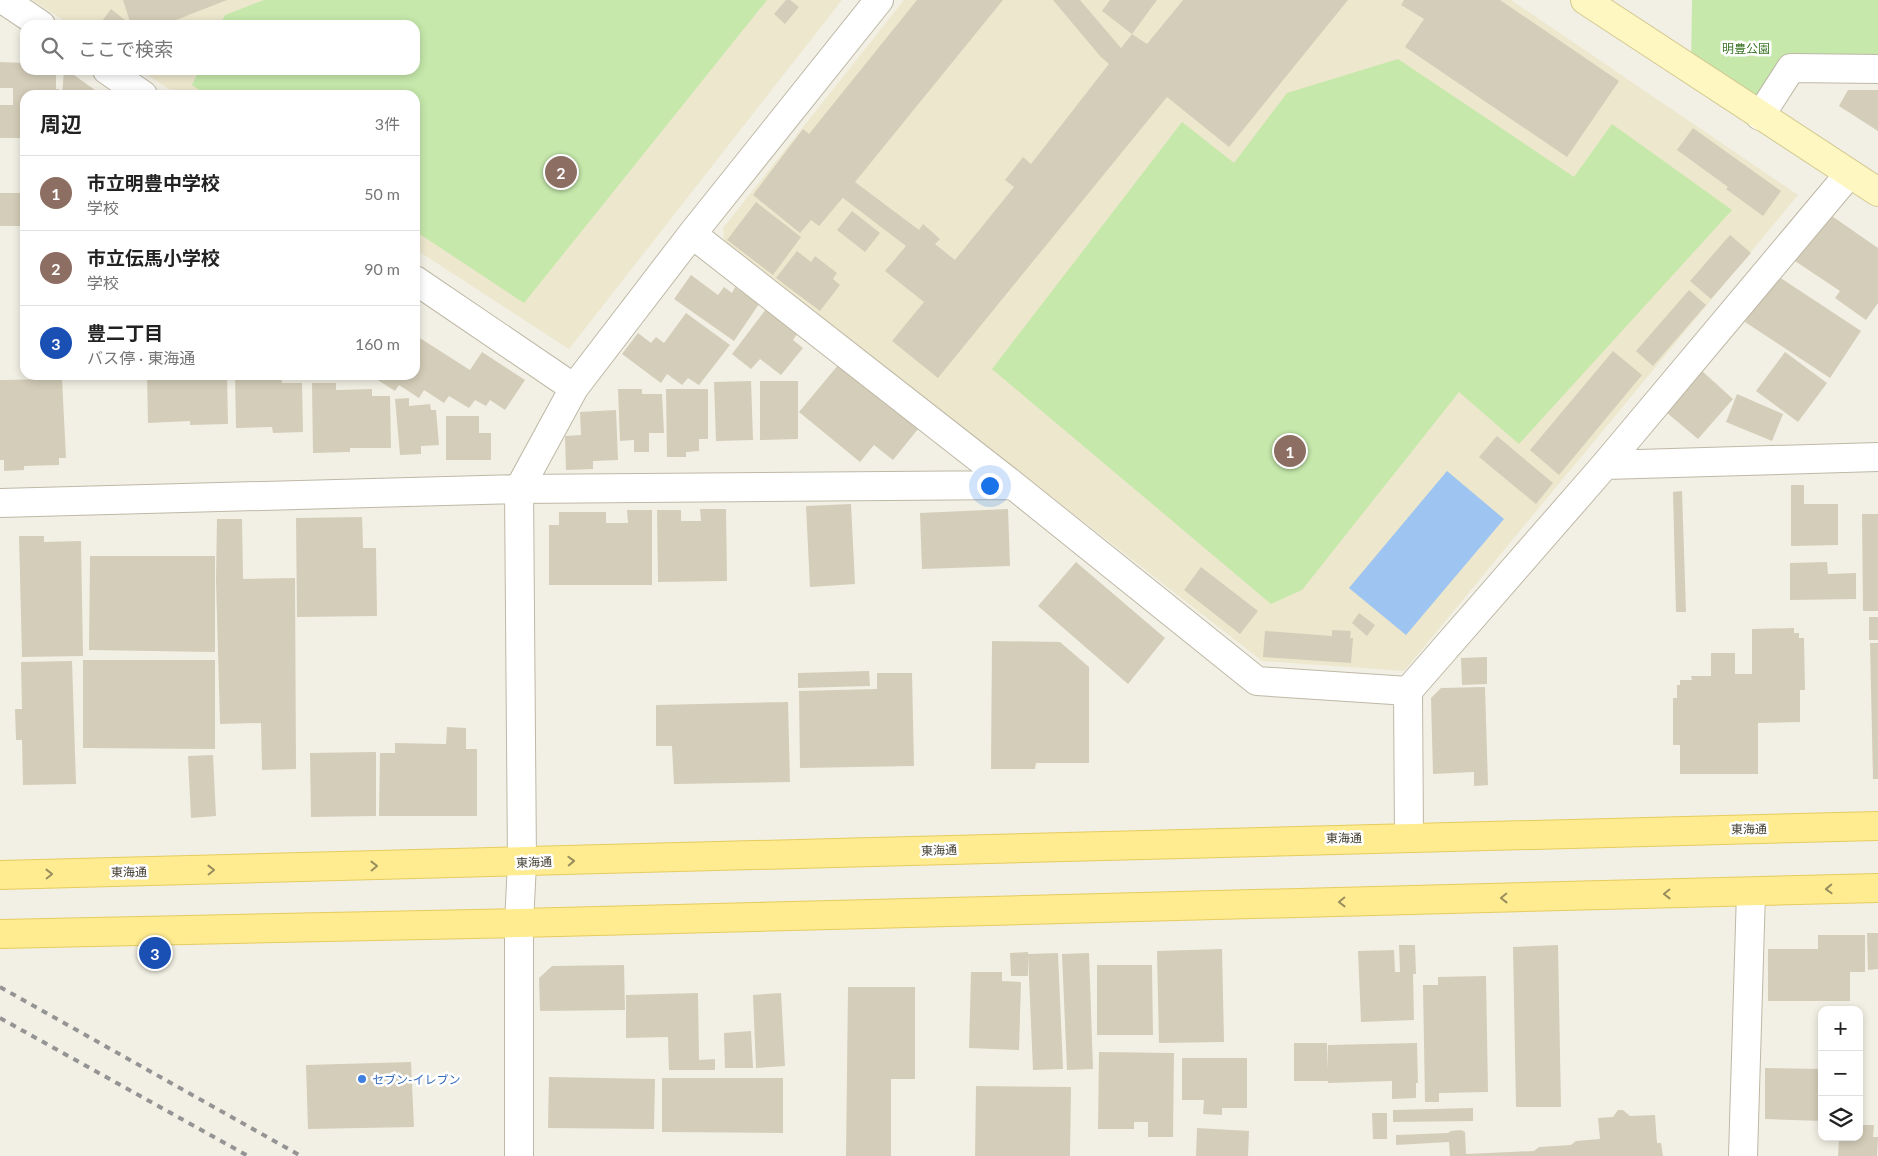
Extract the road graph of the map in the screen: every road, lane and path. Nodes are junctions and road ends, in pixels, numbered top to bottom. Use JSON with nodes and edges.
{"nodes":[{"id":1,"x":4,"y":0,"type":"edge"},
{"id":2,"x":879,"y":0,"type":"edge"},
{"id":3,"x":1585,"y":0,"type":"edge"},
{"id":4,"x":33,"y":20,"type":"edge"},
{"id":5,"x":1878,"y":69,"type":"edge"},
{"id":6,"x":114,"y":75,"type":"edge"},
{"id":7,"x":136,"y":90,"type":"edge"},
{"id":8,"x":1760,"y":116,"type":"junction"},
{"id":9,"x":1849,"y":174,"type":"junction"},
{"id":10,"x":1878,"y":192,"type":"edge"},
{"id":11,"x":692,"y":234,"type":"junction"},
{"id":12,"x":420,"y":283,"type":"edge"},
{"id":13,"x":574,"y":388,"type":"junction"},
{"id":14,"x":1878,"y":457,"type":"edge"},
{"id":15,"x":1604,"y":465,"type":"junction"},
{"id":16,"x":1013,"y":485,"type":"junction"},
{"id":17,"x":519,"y":489,"type":"junction"},
{"id":18,"x":0,"y":503,"type":"edge"},
{"id":19,"x":1408,"y":691,"type":"junction"},
{"id":20,"x":1878,"y":826,"type":"edge"},
{"id":21,"x":1410,"y":836,"type":"junction"},
{"id":22,"x":522,"y":863,"type":"junction"},
{"id":23,"x":0,"y":875,"type":"edge"},
{"id":24,"x":1878,"y":888,"type":"edge"},
{"id":25,"x":1751,"y":892,"type":"junction"},
{"id":26,"x":518,"y":923,"type":"junction"},
{"id":27,"x":0,"y":934,"type":"edge"},
{"id":28,"x":519,"y":1156,"type":"edge"},
{"id":29,"x":1743,"y":1156,"type":"edge"}],
"edges":[{"from":1,"to":4,"type":"street"},
{"from":2,"to":11,"type":"street"},
{"from":3,"to":8,"type":"street"},
{"from":5,"to":8,"type":"street"},
{"from":6,"to":7,"type":"street"},
{"from":8,"to":9,"type":"street"},
{"from":9,"to":10,"type":"street"},
{"from":9,"to":15,"type":"street"},
{"from":11,"to":13,"type":"street"},
{"from":11,"to":16,"type":"street"},
{"from":12,"to":13,"type":"street"},
{"from":13,"to":17,"type":"street"},
{"from":14,"to":15,"type":"street"},
{"from":15,"to":19,"type":"street"},
{"from":16,"to":17,"type":"street"},
{"from":16,"to":19,"type":"street"},
{"from":17,"to":18,"type":"street"},
{"from":17,"to":22,"type":"street"},
{"from":19,"to":21,"type":"street"},
{"from":20,"to":21,"type":"main road","name":"東海通"},
{"from":22,"to":21,"type":"main road","name":"東海通","one_way":true},
{"from":23,"to":22,"type":"main road","name":"東海通","one_way":true},
{"from":22,"to":26,"type":"street"},
{"from":24,"to":25,"type":"main road","one_way":true},
{"from":25,"to":26,"type":"main road","one_way":true},
{"from":25,"to":29,"type":"street"},
{"from":26,"to":27,"type":"main road"},
{"from":26,"to":28,"type":"street"}]}
